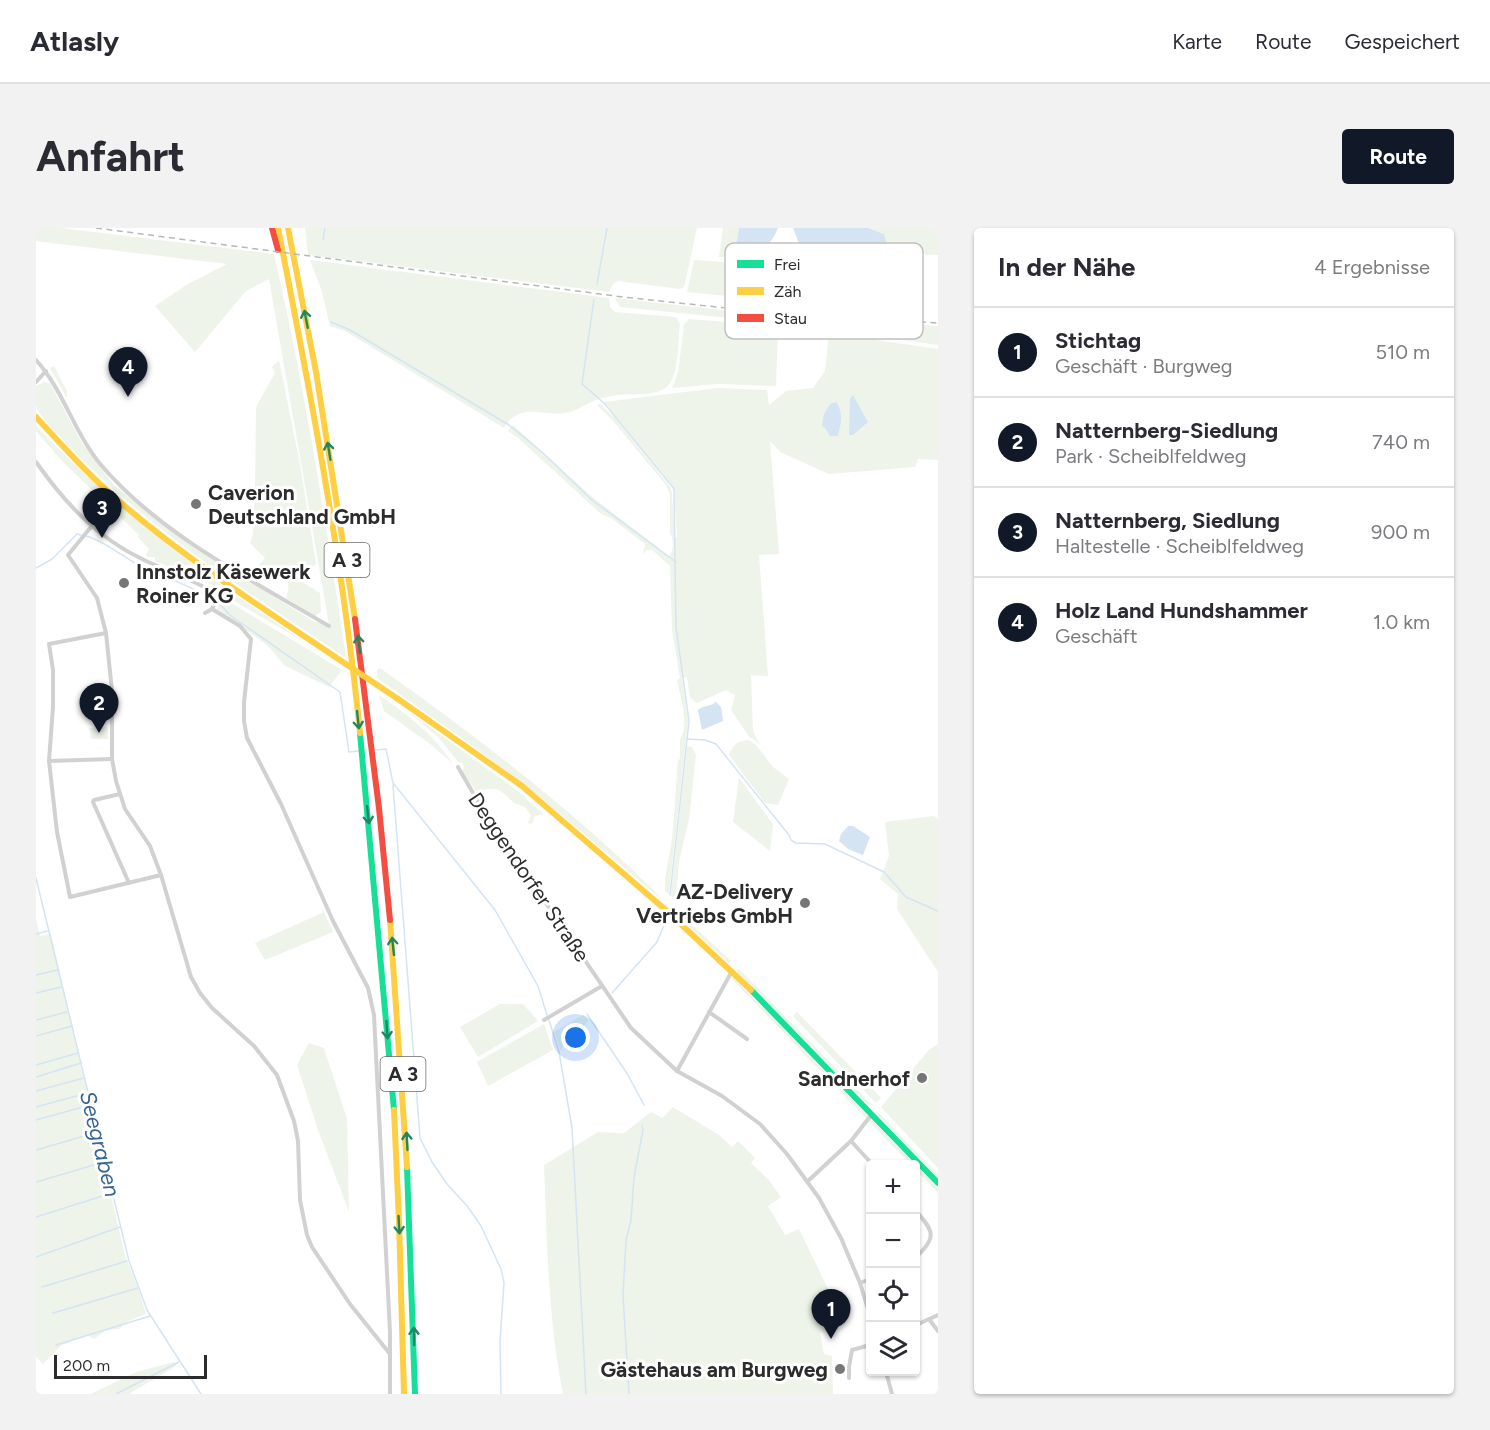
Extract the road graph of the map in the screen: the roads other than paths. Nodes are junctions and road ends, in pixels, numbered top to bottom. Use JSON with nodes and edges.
{"nodes":[{"id":1,"x":272,"y":228,"type":"edge"},
{"id":2,"x":278,"y":228,"type":"edge"},
{"id":3,"x":288,"y":228,"type":"edge"},
{"id":4,"x":290,"y":285,"type":"junction"},
{"id":5,"x":36,"y":360,"type":"edge"},
{"id":6,"x":46,"y":371,"type":"junction"},
{"id":7,"x":36,"y":376,"type":"edge"},
{"id":8,"x":36,"y":382,"type":"edge"},
{"id":9,"x":36,"y":416,"type":"edge"},
{"id":10,"x":36,"y":462,"type":"edge"},
{"id":11,"x":91,"y":527,"type":"junction"},
{"id":12,"x":212,"y":609,"type":"junction"},
{"id":13,"x":205,"y":613,"type":"dead end"},
{"id":14,"x":329,"y":626,"type":"dead end"},
{"id":15,"x":105,"y":633,"type":"junction"},
{"id":16,"x":112,"y":759,"type":"junction"},
{"id":17,"x":49,"y":761,"type":"junction"},
{"id":18,"x":458,"y":767,"type":"dead end"},
{"id":19,"x":120,"y":794,"type":"junction"},
{"id":20,"x":161,"y":875,"type":"junction"},
{"id":21,"x":129,"y":883,"type":"junction"},
{"id":22,"x":732,"y":971,"type":"junction"},
{"id":23,"x":602,"y":986,"type":"junction"},
{"id":24,"x":709,"y":1012,"type":"junction"},
{"id":25,"x":547,"y":1019,"type":"dead end"},
{"id":26,"x":747,"y":1039,"type":"dead end"},
{"id":27,"x":677,"y":1071,"type":"junction"},
{"id":28,"x":872,"y":1114,"type":"junction"},
{"id":29,"x":851,"y":1141,"type":"junction"},
{"id":30,"x":868,"y":1160,"type":"edge"},
{"id":31,"x":808,"y":1180,"type":"junction"},
{"id":32,"x":938,"y":1183,"type":"edge"},
{"id":33,"x":920,"y":1217,"type":"edge"},
{"id":34,"x":920,"y":1253,"type":"edge"},
{"id":35,"x":866,"y":1281,"type":"edge"},
{"id":36,"x":860,"y":1283,"type":"junction"},
{"id":37,"x":866,"y":1303,"type":"edge"},
{"id":38,"x":938,"y":1315,"type":"edge"},
{"id":39,"x":929,"y":1318,"type":"junction"},
{"id":40,"x":920,"y":1322,"type":"edge"},
{"id":41,"x":938,"y":1331,"type":"edge"},
{"id":42,"x":866,"y":1346,"type":"edge"},
{"id":43,"x":390,"y":1354,"type":"junction"},
{"id":44,"x":888,"y":1376,"type":"edge"},
{"id":45,"x":849,"y":1378,"type":"dead end"},
{"id":46,"x":390,"y":1394,"type":"edge"},
{"id":47,"x":404,"y":1394,"type":"edge"},
{"id":48,"x":415,"y":1394,"type":"edge"},
{"id":49,"x":894,"y":1394,"type":"edge"}],
"edges":[{"from":1,"to":4,"type":"main road","number":"A 3"},
{"from":2,"to":4,"type":"main road","number":"A 3"},
{"from":48,"to":3,"type":"main road","number":"A 3","one_way":true},
{"from":4,"to":47,"type":"main road","number":"A 3","one_way":true},
{"from":5,"to":6,"type":"street"},
{"from":6,"to":7,"type":"street"},
{"from":6,"to":8,"type":"street"},
{"from":6,"to":14,"type":"street"},
{"from":9,"to":22,"type":"main road","bridge":true},
{"from":10,"to":11,"type":"street"},
{"from":11,"to":12,"type":"street"},
{"from":11,"to":15,"type":"street"},
{"from":12,"to":13,"type":"street"},
{"from":12,"to":43,"type":"street"},
{"from":15,"to":16,"type":"street"},
{"from":15,"to":17,"type":"street"},
{"from":16,"to":17,"type":"street"},
{"from":16,"to":19,"type":"street"},
{"from":17,"to":21,"type":"street"},
{"from":18,"to":23,"type":"street","name":"Deggendorfer Straße"},
{"from":19,"to":20,"type":"street"},
{"from":19,"to":21,"type":"street"},
{"from":20,"to":21,"type":"street"},
{"from":20,"to":43,"type":"street"},
{"from":22,"to":24,"type":"street"},
{"from":22,"to":28,"type":"main road"},
{"from":23,"to":25,"type":"street","name":"Deggendorfer Straße"},
{"from":23,"to":27,"type":"street","name":"Deggendorfer Straße"},
{"from":24,"to":26,"type":"street"},
{"from":24,"to":27,"type":"street"},
{"from":27,"to":31,"type":"street","name":"Deggendorfer Straße"},
{"from":28,"to":29,"type":"street"},
{"from":28,"to":32,"type":"main road"},
{"from":29,"to":30,"type":"street"},
{"from":29,"to":31,"type":"street"},
{"from":31,"to":36,"type":"street","name":"Deggendorfer Straße"},
{"from":33,"to":34,"type":"street"},
{"from":35,"to":36,"type":"street"},
{"from":36,"to":37,"type":"street","name":"Deggendorfer Straße"},
{"from":38,"to":39,"type":"street"},
{"from":39,"to":40,"type":"street"},
{"from":39,"to":41,"type":"street"},
{"from":42,"to":45,"type":"street"},
{"from":43,"to":46,"type":"street"},
{"from":44,"to":49,"type":"street"}]}
